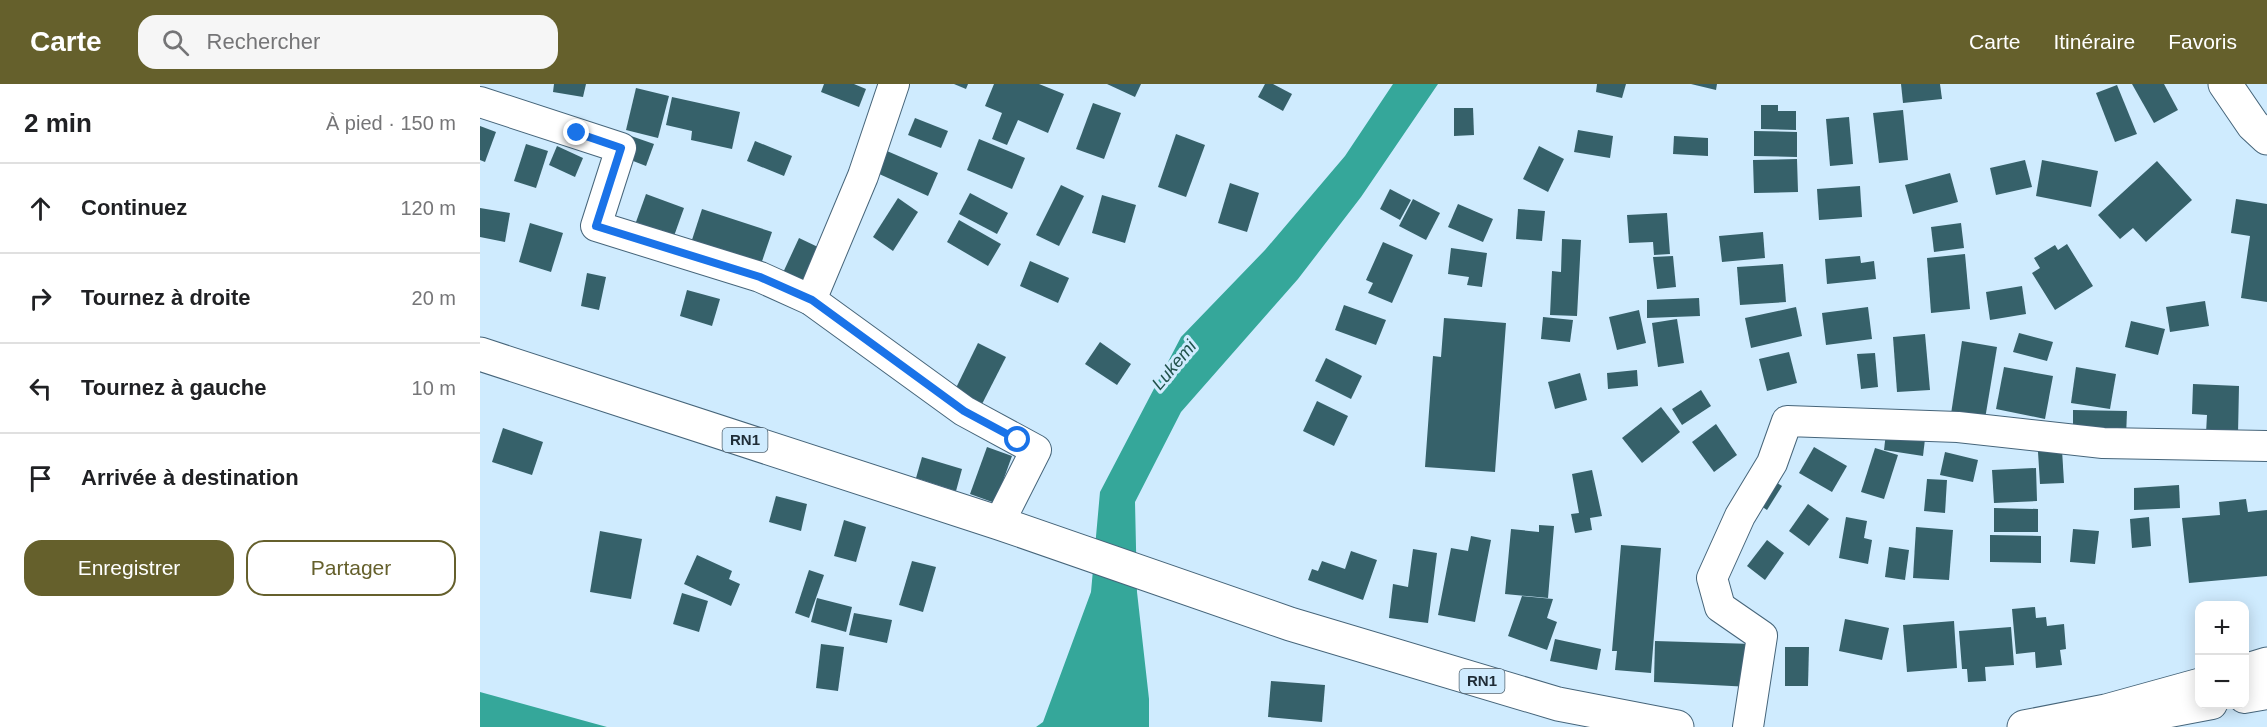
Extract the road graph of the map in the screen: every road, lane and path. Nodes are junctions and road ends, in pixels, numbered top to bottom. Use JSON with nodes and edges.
{"nodes":[{"id":1,"x":894,"y":84,"type":"edge"},
{"id":2,"x":2225,"y":84,"type":"edge"},
{"id":3,"x":480,"y":102,"type":"edge"},
{"id":4,"x":2267,"y":138,"type":"edge"},
{"id":5,"x":812,"y":300,"type":"junction"},
{"id":6,"x":480,"y":354,"type":"edge"},
{"id":7,"x":2267,"y":446,"type":"edge"},
{"id":8,"x":1005,"y":525,"type":"junction"},
{"id":9,"x":2267,"y":664,"type":"edge"},
{"id":10,"x":2249,"y":669,"type":"edge"},
{"id":11,"x":2195,"y":686,"type":"edge"},
{"id":12,"x":2267,"y":694,"type":"edge"},
{"id":13,"x":2249,"y":698,"type":"edge"},
{"id":14,"x":2195,"y":708,"type":"edge"},
{"id":15,"x":1677,"y":727,"type":"edge"},
{"id":16,"x":1748,"y":727,"type":"edge"},
{"id":17,"x":2024,"y":727,"type":"edge"},
{"id":18,"x":2035,"y":727,"type":"edge"}],
"edges":[{"from":1,"to":5,"type":"street"},
{"from":2,"to":4,"type":"main road"},
{"from":3,"to":5,"type":"street"},
{"from":5,"to":8,"type":"street"},
{"from":6,"to":8,"type":"main road","number":"RN1"},
{"from":7,"to":16,"type":"street"},
{"from":8,"to":15,"type":"main road","number":"RN1"},
{"from":9,"to":10,"type":"main road"},
{"from":11,"to":17,"type":"main road"},
{"from":12,"to":13,"type":"street"},
{"from":14,"to":18,"type":"street"}]}
